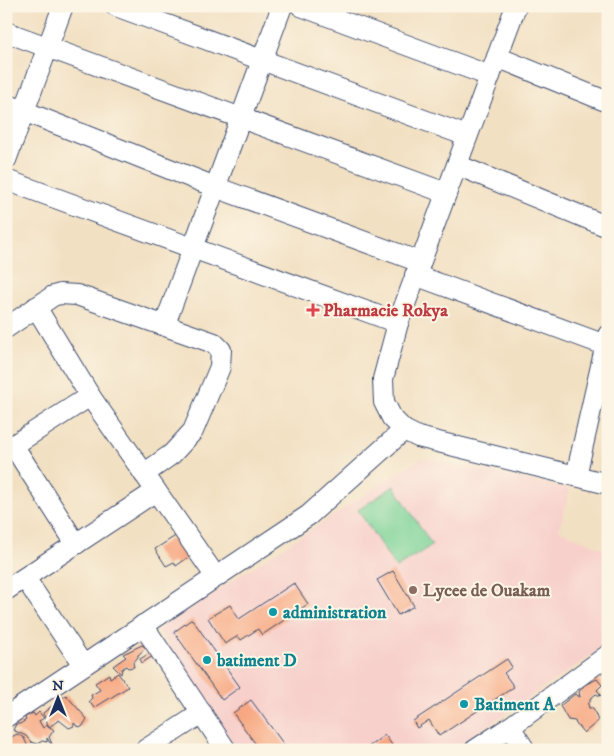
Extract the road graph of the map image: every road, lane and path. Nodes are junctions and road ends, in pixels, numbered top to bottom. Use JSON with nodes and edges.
{"nodes":[{"id":1,"x":63,"y":6,"type":"edge"},
{"id":2,"x":116,"y":6,"type":"edge"},
{"id":3,"x":282,"y":6,"type":"edge"},
{"id":4,"x":300,"y":6,"type":"edge"},
{"id":5,"x":514,"y":7,"type":"edge"},
{"id":6,"x":6,"y":32,"type":"edge"},
{"id":7,"x":48,"y":47,"type":"junction"},
{"id":8,"x":497,"y":57,"type":"junction"},
{"id":9,"x":262,"y":60,"type":"junction"},
{"id":10,"x":490,"y":76,"type":"junction"},
{"id":11,"x":608,"y":102,"type":"edge"},
{"id":12,"x":16,"y":107,"type":"edge"},
{"id":13,"x":241,"y":118,"type":"junction"},
{"id":14,"x":467,"y":136,"type":"junction"},
{"id":15,"x":6,"y":160,"type":"edge"},
{"id":16,"x":457,"y":165,"type":"junction"},
{"id":17,"x":6,"y":180,"type":"edge"},
{"id":18,"x":216,"y":187,"type":"junction"},
{"id":19,"x":446,"y":193,"type":"junction"},
{"id":20,"x":608,"y":227,"type":"edge"},
{"id":21,"x":193,"y":248,"type":"junction"},
{"id":22,"x":417,"y":269,"type":"junction"},
{"id":23,"x":36,"y":308,"type":"junction"},
{"id":24,"x":398,"y":323,"type":"junction"},
{"id":25,"x":165,"y":324,"type":"junction"},
{"id":26,"x":6,"y":328,"type":"edge"},
{"id":27,"x":606,"y":349,"type":"edge"},
{"id":28,"x":90,"y":396,"type":"junction"},
{"id":29,"x":404,"y":430,"type":"junction"},
{"id":30,"x":10,"y":448,"type":"edge"},
{"id":31,"x":144,"y":474,"type":"junction"},
{"id":32,"x":576,"y":476,"type":"junction"},
{"id":33,"x":608,"y":484,"type":"edge"},
{"id":34,"x":156,"y":491,"type":"junction"},
{"id":35,"x":76,"y":544,"type":"junction"},
{"id":36,"x":216,"y":577,"type":"junction"},
{"id":37,"x":25,"y":578,"type":"junction"},
{"id":38,"x":6,"y":590,"type":"edge"},
{"id":39,"x":143,"y":626,"type":"junction"},
{"id":40,"x":608,"y":655,"type":"edge"},
{"id":41,"x":83,"y":665,"type":"junction"},
{"id":42,"x":202,"y":713,"type":"junction"},
{"id":43,"x":6,"y":717,"type":"edge"},
{"id":44,"x":510,"y":727,"type":"junction"},
{"id":45,"x":144,"y":750,"type":"edge"},
{"id":46,"x":226,"y":750,"type":"edge"},
{"id":47,"x":475,"y":750,"type":"edge"},
{"id":48,"x":525,"y":750,"type":"edge"}],
"edges":[{"from":1,"to":7,"type":"street"},
{"from":2,"to":9,"type":"street"},
{"from":3,"to":9,"type":"street"},
{"from":4,"to":10,"type":"street"},
{"from":5,"to":8,"type":"street"},
{"from":6,"to":7,"type":"street"},
{"from":7,"to":12,"type":"street"},
{"from":7,"to":13,"type":"street"},
{"from":8,"to":10,"type":"street"},
{"from":8,"to":11,"type":"street"},
{"from":9,"to":13,"type":"street"},
{"from":9,"to":14,"type":"street"},
{"from":10,"to":14,"type":"street"},
{"from":12,"to":15,"type":"street"},
{"from":12,"to":18,"type":"street"},
{"from":13,"to":18,"type":"street"},
{"from":13,"to":19,"type":"street"},
{"from":14,"to":16,"type":"street"},
{"from":16,"to":19,"type":"street"},
{"from":16,"to":20,"type":"street"},
{"from":17,"to":21,"type":"street"},
{"from":18,"to":21,"type":"street"},
{"from":18,"to":22,"type":"street"},
{"from":19,"to":22,"type":"street"},
{"from":21,"to":24,"type":"street"},
{"from":21,"to":25,"type":"street"},
{"from":22,"to":24,"type":"street"},
{"from":22,"to":27,"type":"street"},
{"from":23,"to":25,"type":"street"},
{"from":23,"to":26,"type":"street"},
{"from":23,"to":28,"type":"street"},
{"from":24,"to":29,"type":"street"},
{"from":25,"to":31,"type":"street"},
{"from":27,"to":32,"type":"street"},
{"from":28,"to":30,"type":"street"},
{"from":28,"to":31,"type":"street"},
{"from":29,"to":32,"type":"street"},
{"from":29,"to":36,"type":"street"},
{"from":30,"to":35,"type":"street"},
{"from":31,"to":34,"type":"street"},
{"from":32,"to":33,"type":"street"},
{"from":34,"to":35,"type":"street"},
{"from":34,"to":36,"type":"street"},
{"from":35,"to":37,"type":"street"},
{"from":36,"to":39,"type":"street"},
{"from":37,"to":38,"type":"street"},
{"from":37,"to":41,"type":"street"},
{"from":39,"to":41,"type":"street"},
{"from":39,"to":42,"type":"street"},
{"from":40,"to":44,"type":"street"},
{"from":41,"to":43,"type":"street"},
{"from":42,"to":45,"type":"street"},
{"from":42,"to":46,"type":"street"},
{"from":44,"to":47,"type":"street"},
{"from":44,"to":48,"type":"street"}]}
